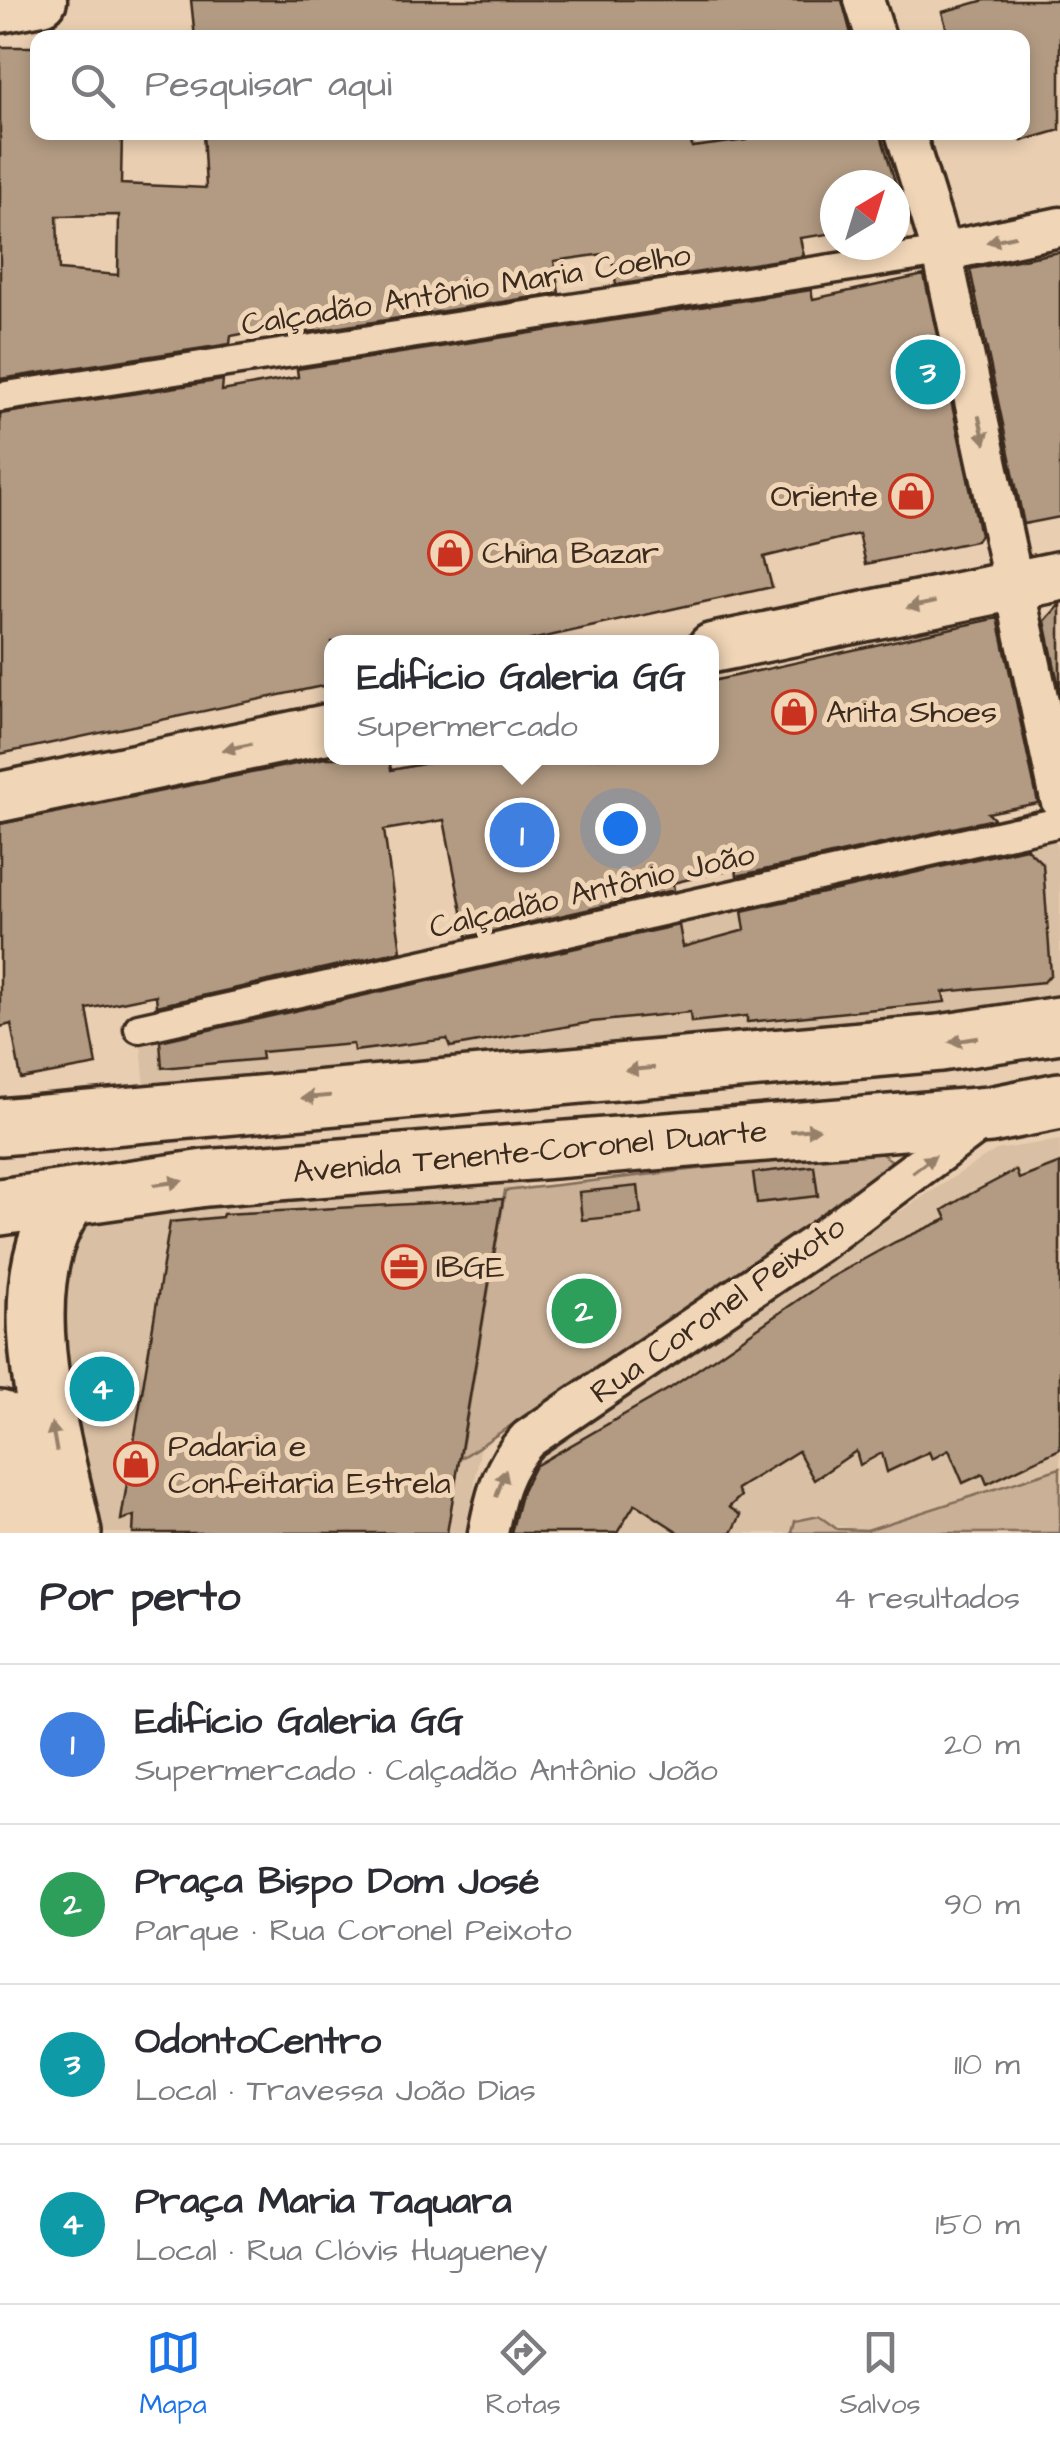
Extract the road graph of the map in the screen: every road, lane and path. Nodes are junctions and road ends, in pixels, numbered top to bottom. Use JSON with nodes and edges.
{"nodes":[{"id":1,"x":42,"y":0,"type":"edge"},
{"id":2,"x":864,"y":0,"type":"edge"},
{"id":3,"x":0,"y":8,"type":"edge"},
{"id":4,"x":873,"y":30,"type":"edge"},
{"id":5,"x":907,"y":140,"type":"edge"},
{"id":6,"x":1060,"y":226,"type":"edge"},
{"id":7,"x":942,"y":252,"type":"junction"},
{"id":8,"x":0,"y":397,"type":"edge"},
{"id":9,"x":1038,"y":580,"type":"edge"},
{"id":10,"x":719,"y":647,"type":"edge"},
{"id":11,"x":324,"y":730,"type":"edge"},
{"id":12,"x":0,"y":797,"type":"edge"},
{"id":13,"x":1060,"y":799,"type":"edge"},
{"id":14,"x":1060,"y":822,"type":"edge"},
{"id":15,"x":1060,"y":1025,"type":"edge"},
{"id":16,"x":139,"y":1028,"type":"dead end"},
{"id":17,"x":1060,"y":1101,"type":"edge"},
{"id":18,"x":990,"y":1115,"type":"junction"},
{"id":19,"x":0,"y":1127,"type":"edge"},
{"id":20,"x":71,"y":1197,"type":"junction"},
{"id":21,"x":0,"y":1207,"type":"edge"},
{"id":22,"x":0,"y":1419,"type":"edge"},
{"id":23,"x":24,"y":1533,"type":"edge"},
{"id":24,"x":73,"y":1533,"type":"edge"},
{"id":25,"x":488,"y":1533,"type":"edge"}],
"edges":[{"from":1,"to":3,"type":"street"},
{"from":2,"to":4,"type":"street"},
{"from":5,"to":7,"type":"street"},
{"from":6,"to":7,"type":"street","one_way":true},
{"from":7,"to":8,"type":"street","name":"Calçadão Antônio Maria Coelho"},
{"from":7,"to":9,"type":"street","one_way":true},
{"from":9,"to":10,"type":"street","one_way":true},
{"from":9,"to":13,"type":"street"},
{"from":11,"to":12,"type":"street","one_way":true},
{"from":14,"to":16,"type":"street","name":"Calçadão Antônio João"},
{"from":15,"to":19,"type":"main road","one_way":true},
{"from":17,"to":18,"type":"main road","name":"Avenida Tenente-Coronel Duarte"},
{"from":20,"to":18,"type":"main road","name":"Avenida Tenente-Coronel Duarte","one_way":true},
{"from":25,"to":18,"type":"street","name":"Rua Coronel Peixoto","one_way":true},
{"from":20,"to":21,"type":"main road","name":"Avenida Tenente-Coronel Duarte"},
{"from":24,"to":20,"type":"main road","one_way":true},
{"from":22,"to":23,"type":"main road"}]}
